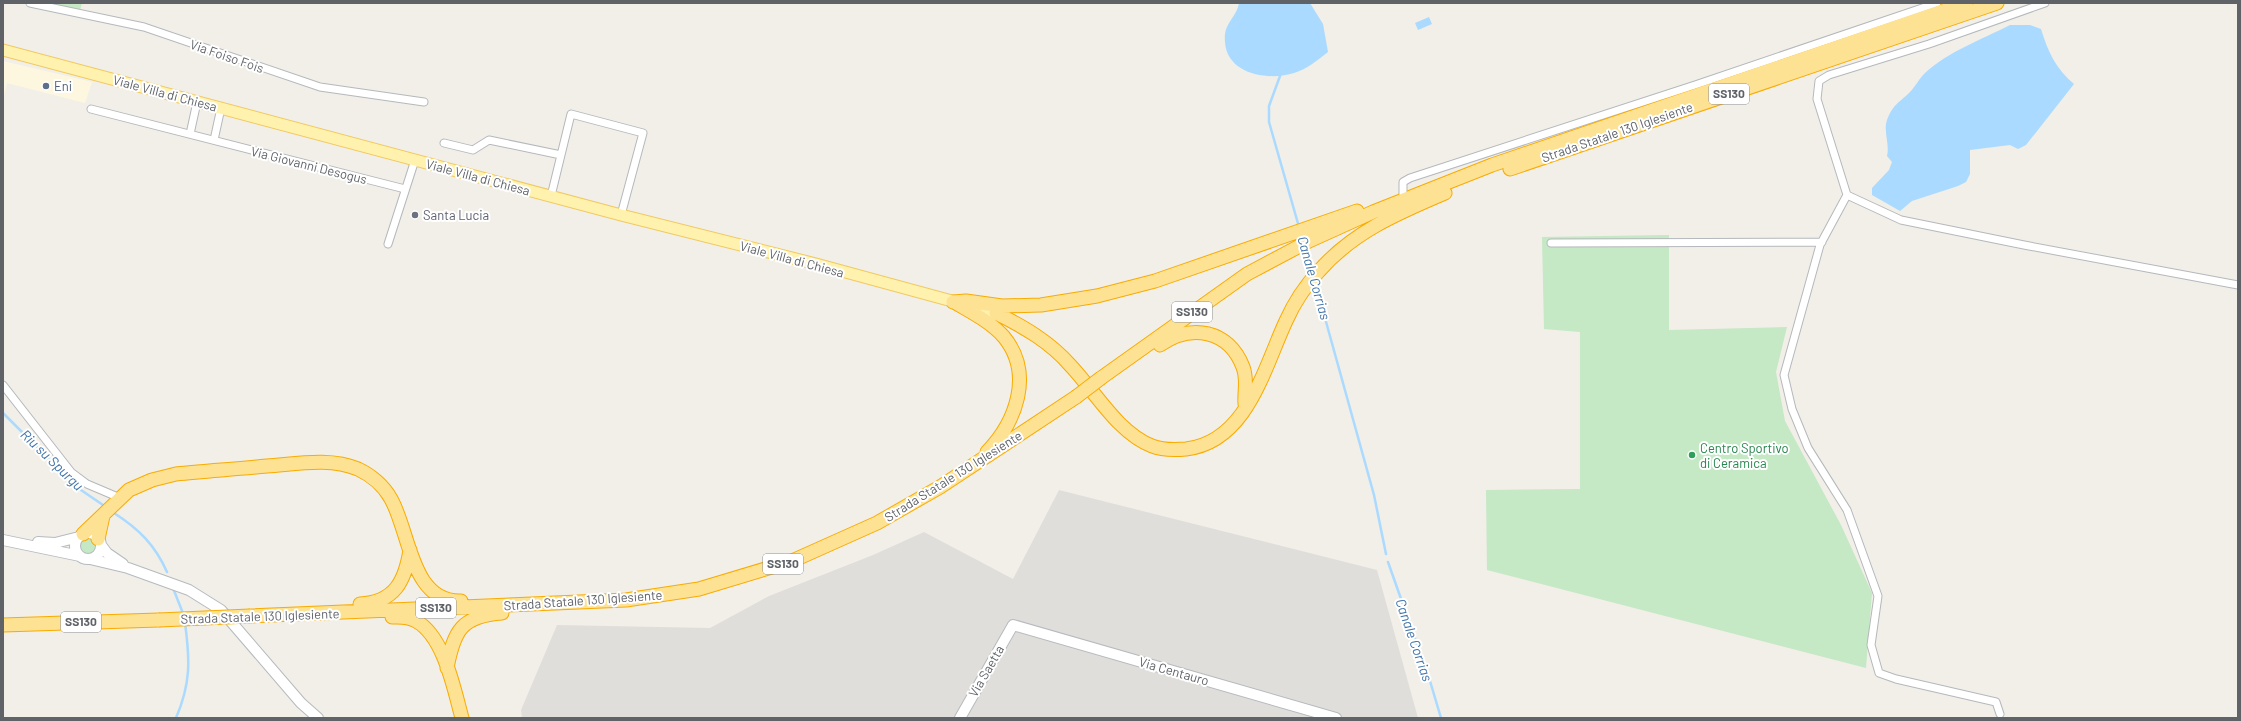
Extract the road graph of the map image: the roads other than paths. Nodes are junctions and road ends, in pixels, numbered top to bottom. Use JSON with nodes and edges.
{"nodes":[{"id":1,"x":30,"y":3,"type":"edge"},
{"id":2,"x":1937,"y":3,"type":"edge"},
{"id":3,"x":1966,"y":3,"type":"edge"},
{"id":4,"x":1997,"y":3,"type":"edge"},
{"id":5,"x":2045,"y":3,"type":"edge"},
{"id":6,"x":3,"y":50,"type":"edge"},
{"id":7,"x":198,"y":102,"type":"junction"},
{"id":8,"x":424,"y":102,"type":"dead end"},
{"id":9,"x":221,"y":108,"type":"junction"},
{"id":10,"x":91,"y":109,"type":"dead end"},
{"id":11,"x":190,"y":134,"type":"junction"},
{"id":12,"x":214,"y":140,"type":"junction"},
{"id":13,"x":444,"y":142,"type":"dead end"},
{"id":14,"x":561,"y":155,"type":"junction"},
{"id":15,"x":415,"y":160,"type":"junction"},
{"id":16,"x":1492,"y":165,"type":"junction"},
{"id":17,"x":1461,"y":185,"type":"junction"},
{"id":18,"x":405,"y":189,"type":"junction"},
{"id":19,"x":1847,"y":195,"type":"junction"},
{"id":20,"x":551,"y":196,"type":"junction"},
{"id":21,"x":1403,"y":196,"type":"junction"},
{"id":22,"x":1373,"y":212,"type":"junction"},
{"id":23,"x":621,"y":215,"type":"junction"},
{"id":24,"x":1822,"y":242,"type":"junction"},
{"id":25,"x":388,"y":244,"type":"dead end"},
{"id":26,"x":1551,"y":244,"type":"dead end"},
{"id":27,"x":2238,"y":285,"type":"edge"},
{"id":28,"x":954,"y":302,"type":"junction"},
{"id":29,"x":996,"y":314,"type":"joint"},
{"id":30,"x":1102,"y":378,"type":"junction"},
{"id":31,"x":3,"y":385,"type":"edge"},
{"id":32,"x":1245,"y":408,"type":"junction"},
{"id":33,"x":999,"y":445,"type":"junction"},
{"id":34,"x":120,"y":498,"type":"junction"},
{"id":35,"x":102,"y":516,"type":"junction"},
{"id":36,"x":3,"y":535,"type":"edge"},
{"id":37,"x":81,"y":536,"type":"junction"},
{"id":38,"x":3,"y":540,"type":"edge"},
{"id":39,"x":99,"y":542,"type":"junction"},
{"id":40,"x":410,"y":550,"type":"junction"},
{"id":41,"x":80,"y":556,"type":"junction"},
{"id":42,"x":90,"y":559,"type":"junction"},
{"id":43,"x":128,"y":568,"type":"junction"},
{"id":44,"x":567,"y":602,"type":"junction"},
{"id":45,"x":304,"y":614,"type":"junction"},
{"id":46,"x":3,"y":625,"type":"edge"},
{"id":47,"x":1013,"y":625,"type":"joint"},
{"id":48,"x":447,"y":668,"type":"junction"},
{"id":49,"x":2000,"y":714,"type":"dead end"},
{"id":50,"x":318,"y":718,"type":"edge"},
{"id":51,"x":462,"y":718,"type":"edge"},
{"id":52,"x":960,"y":718,"type":"edge"},
{"id":53,"x":1336,"y":718,"type":"edge"}],
"edges":[{"from":1,"to":8,"type":"street","name":"Via Foiso Fois"},
{"from":2,"to":21,"type":"street"},
{"from":3,"to":16,"type":"highway","name":"Strada Statale 130 Iglesiente","number":"SS130"},
{"from":4,"to":17,"type":"highway","name":"Strada Statale 130 Iglesiente","number":"SS130"},
{"from":5,"to":19,"type":"street"},
{"from":6,"to":7,"type":"main road","name":"Viale Villa di Chiesa"},
{"from":7,"to":9,"type":"main road","name":"Viale Villa di Chiesa"},
{"from":7,"to":11,"type":"street"},
{"from":9,"to":12,"type":"street"},
{"from":9,"to":15,"type":"main road","name":"Viale Villa di Chiesa"},
{"from":10,"to":11,"type":"street","name":"Via Giovanni Desogus"},
{"from":11,"to":12,"type":"street","name":"Via Giovanni Desogus"},
{"from":12,"to":18,"type":"street","name":"Via Giovanni Desogus"},
{"from":13,"to":14,"type":"street"},
{"from":14,"to":20,"type":"street"},
{"from":14,"to":23,"type":"street"},
{"from":15,"to":18,"type":"street"},
{"from":15,"to":20,"type":"main road","name":"Viale Villa di Chiesa"},
{"from":16,"to":21,"type":"highway"},
{"from":16,"to":22,"type":"highway","name":"Strada Statale 130 Iglesiente","number":"SS130"},
{"from":17,"to":22,"type":"highway","name":"Strada Statale 130 Iglesiente","number":"SS130"},
{"from":17,"to":32,"type":"highway"},
{"from":18,"to":25,"type":"street"},
{"from":19,"to":24,"type":"street"},
{"from":19,"to":27,"type":"street"},
{"from":20,"to":23,"type":"main road","name":"Viale Villa di Chiesa"},
{"from":21,"to":28,"type":"highway"},
{"from":22,"to":30,"type":"highway","name":"Strada Statale 130 Iglesiente","number":"SS130"},
{"from":23,"to":28,"type":"main road","name":"Viale Villa di Chiesa"},
{"from":24,"to":26,"type":"street"},
{"from":24,"to":49,"type":"street"},
{"from":28,"to":29,"type":"main road","name":"Viale Villa di Chiesa"},
{"from":28,"to":33,"type":"highway"},
{"from":29,"to":32,"type":"highway"},
{"from":30,"to":32,"type":"highway"},
{"from":30,"to":33,"type":"highway","name":"Strada Statale 130 Iglesiente","number":"SS130","bridge":true},
{"from":31,"to":34,"type":"street"},
{"from":33,"to":44,"type":"highway","name":"Strada Statale 130 Iglesiente","number":"SS130"},
{"from":34,"to":35,"type":"highway"},
{"from":34,"to":40,"type":"highway"},
{"from":35,"to":37,"type":"highway"},
{"from":35,"to":39,"type":"highway"},
{"from":36,"to":37,"type":"street"},
{"from":37,"to":39,"type":"street"},
{"from":37,"to":41,"type":"street"},
{"from":38,"to":41,"type":"street"},
{"from":39,"to":42,"type":"street"},
{"from":39,"to":43,"type":"street"},
{"from":40,"to":44,"type":"highway"},
{"from":40,"to":45,"type":"highway"},
{"from":41,"to":42,"type":"street"},
{"from":42,"to":43,"type":"street"},
{"from":43,"to":50,"type":"street"},
{"from":44,"to":45,"type":"highway","name":"Strada Statale 130 Iglesiente","number":"SS130"},
{"from":44,"to":48,"type":"highway"},
{"from":45,"to":46,"type":"highway","name":"Strada Statale 130 Iglesiente","number":"SS130","bridge":true},
{"from":45,"to":48,"type":"highway"},
{"from":47,"to":52,"type":"street","name":"Via Saetta"},
{"from":47,"to":53,"type":"street","name":"Via Centauro"},
{"from":48,"to":51,"type":"highway"}]}
